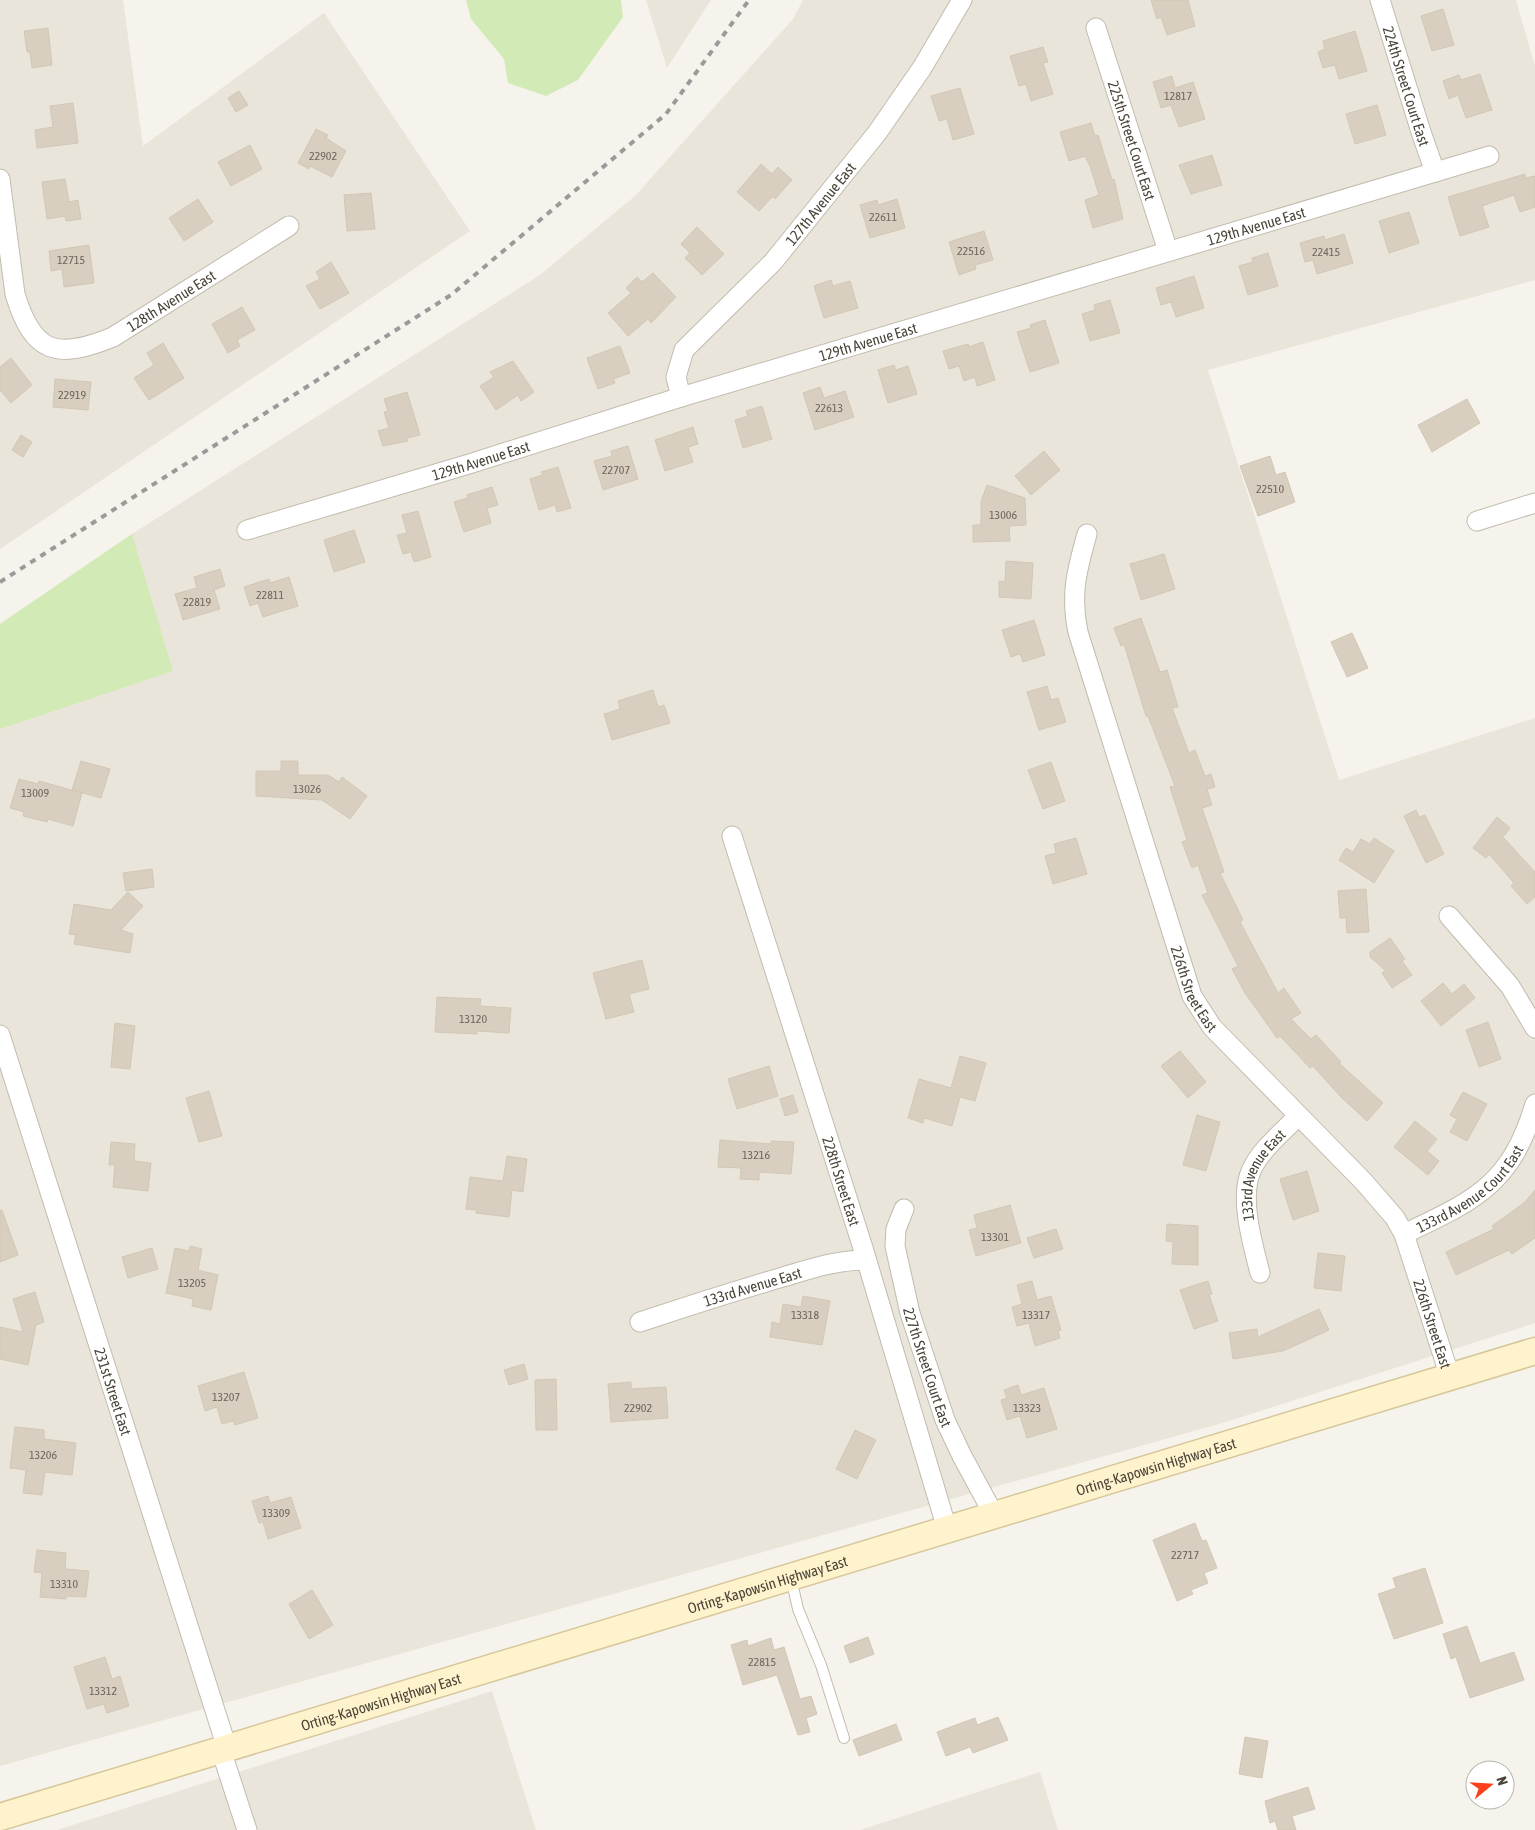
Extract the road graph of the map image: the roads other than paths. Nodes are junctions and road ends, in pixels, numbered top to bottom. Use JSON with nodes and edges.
{"nodes":[{"id":1,"x":962,"y":0,"type":"edge"},
{"id":2,"x":1380,"y":0,"type":"edge"},
{"id":3,"x":1096,"y":28,"type":"dead end"},
{"id":4,"x":1488,"y":156,"type":"dead end"},
{"id":5,"x":1435,"y":172,"type":"junction"},
{"id":6,"x":0,"y":179,"type":"edge"},
{"id":7,"x":289,"y":226,"type":"dead end"},
{"id":8,"x":1168,"y":251,"type":"junction"},
{"id":9,"x":681,"y":396,"type":"junction"},
{"id":10,"x":1535,"y":503,"type":"edge"},
{"id":11,"x":1477,"y":521,"type":"dead end"},
{"id":12,"x":247,"y":530,"type":"dead end"},
{"id":13,"x":1087,"y":534,"type":"dead end"},
{"id":14,"x":732,"y":836,"type":"dead end"},
{"id":15,"x":1449,"y":916,"type":"dead end"},
{"id":16,"x":1535,"y":1028,"type":"edge"},
{"id":17,"x":0,"y":1035,"type":"edge"},
{"id":18,"x":1535,"y":1104,"type":"edge"},
{"id":19,"x":1298,"y":1116,"type":"junction"},
{"id":20,"x":904,"y":1209,"type":"dead end"},
{"id":21,"x":1404,"y":1234,"type":"junction"},
{"id":22,"x":865,"y":1260,"type":"junction"},
{"id":23,"x":1260,"y":1273,"type":"dead end"},
{"id":24,"x":640,"y":1322,"type":"dead end"},
{"id":25,"x":1535,"y":1351,"type":"edge"},
{"id":26,"x":1450,"y":1377,"type":"junction"},
{"id":27,"x":994,"y":1515,"type":"junction"},
{"id":28,"x":947,"y":1529,"type":"junction"},
{"id":29,"x":790,"y":1577,"type":"junction"},
{"id":30,"x":844,"y":1738,"type":"dead end"},
{"id":31,"x":224,"y":1749,"type":"junction"},
{"id":32,"x":0,"y":1817,"type":"edge"},
{"id":33,"x":247,"y":1830,"type":"edge"}],
"edges":[{"from":1,"to":9,"type":"street","name":"127th Avenue East"},
{"from":2,"to":5,"type":"street","name":"224th Street Court East"},
{"from":3,"to":8,"type":"street","name":"225th Street Court East"},
{"from":4,"to":5,"type":"street","name":"129th Avenue East"},
{"from":5,"to":8,"type":"street","name":"129th Avenue East"},
{"from":6,"to":7,"type":"street","name":"128th Avenue East"},
{"from":8,"to":9,"type":"street","name":"129th Avenue East"},
{"from":9,"to":12,"type":"street","name":"129th Avenue East"},
{"from":10,"to":11,"type":"street"},
{"from":13,"to":19,"type":"street","name":"226th Street East"},
{"from":14,"to":22,"type":"street","name":"228th Street East"},
{"from":15,"to":16,"type":"street"},
{"from":17,"to":31,"type":"street","name":"231st Street East"},
{"from":18,"to":21,"type":"street","name":"133rd Avenue Court East"},
{"from":19,"to":21,"type":"street","name":"226th Street East"},
{"from":19,"to":23,"type":"street","name":"133rd Avenue East"},
{"from":20,"to":27,"type":"street","name":"227th Street Court East"},
{"from":21,"to":26,"type":"street","name":"226th Street East"},
{"from":22,"to":24,"type":"street","name":"133rd Avenue East"},
{"from":22,"to":28,"type":"street","name":"228th Street East"},
{"from":25,"to":26,"type":"main road","name":"Orting-Kapowsin Highway East"},
{"from":26,"to":27,"type":"main road","name":"Orting-Kapowsin Highway East"},
{"from":27,"to":28,"type":"main road","name":"Orting-Kapowsin Highway East"},
{"from":28,"to":29,"type":"main road","name":"Orting-Kapowsin Highway East"},
{"from":29,"to":30,"type":"lane"},
{"from":29,"to":31,"type":"main road","name":"Orting-Kapowsin Highway East"},
{"from":31,"to":32,"type":"main road","name":"Orting-Kapowsin Highway East"},
{"from":31,"to":33,"type":"street","name":"231st Street East"}]}
